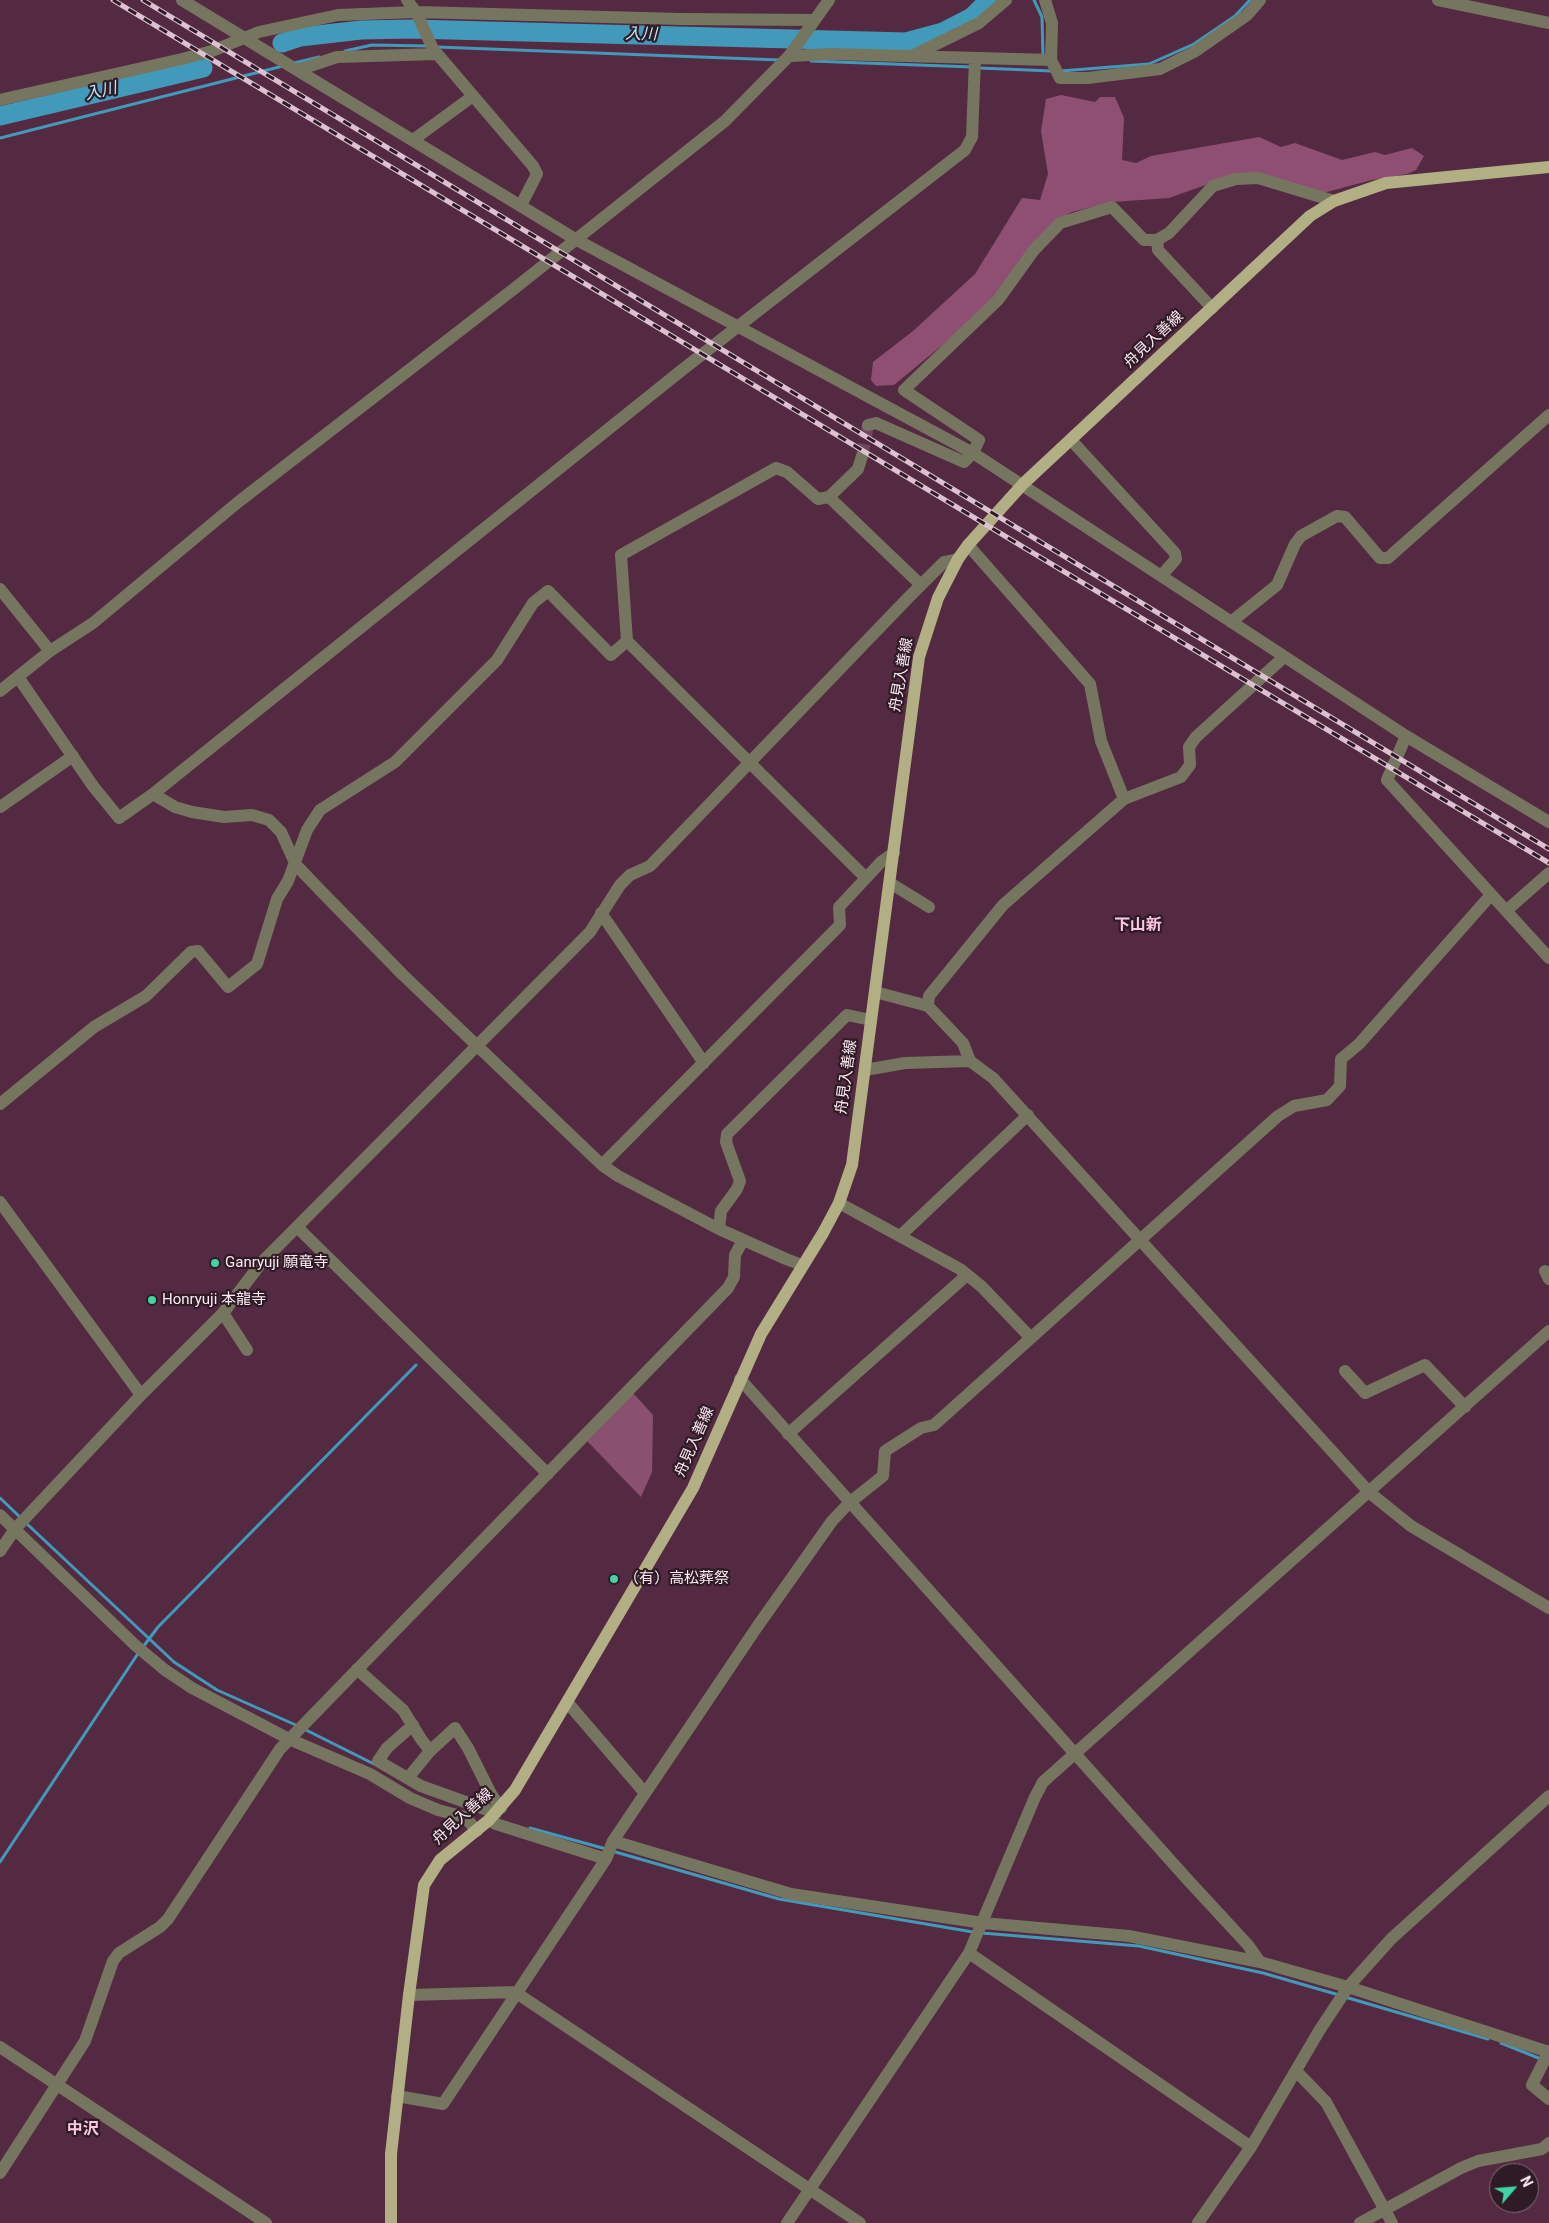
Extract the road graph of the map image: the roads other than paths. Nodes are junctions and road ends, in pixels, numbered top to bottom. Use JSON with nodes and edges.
{"nodes":[{"id":1,"x":182,"y":0,"type":"edge"},
{"id":2,"x":407,"y":0,"type":"edge"},
{"id":3,"x":829,"y":0,"type":"edge"},
{"id":4,"x":1006,"y":0,"type":"edge"},
{"id":5,"x":1045,"y":0,"type":"edge"},
{"id":6,"x":1260,"y":0,"type":"edge"},
{"id":7,"x":1438,"y":0,"type":"edge"},
{"id":8,"x":418,"y":16,"type":"junction"},
{"id":9,"x":1549,"y":23,"type":"edge"},
{"id":10,"x":811,"y":24,"type":"junction"},
{"id":11,"x":245,"y":38,"type":"junction"},
{"id":12,"x":435,"y":51,"type":"junction"},
{"id":13,"x":791,"y":53,"type":"junction"},
{"id":14,"x":913,"y":56,"type":"junction"},
{"id":15,"x":976,"y":59,"type":"junction"},
{"id":16,"x":1051,"y":60,"type":"junction"},
{"id":17,"x":298,"y":70,"type":"junction"},
{"id":18,"x":473,"y":96,"type":"junction"},
{"id":19,"x":0,"y":100,"type":"edge"},
{"id":20,"x":414,"y":140,"type":"junction"},
{"id":21,"x":1549,"y":167,"type":"edge"},
{"id":22,"x":1334,"y":201,"type":"junction"},
{"id":23,"x":521,"y":205,"type":"junction"},
{"id":24,"x":575,"y":239,"type":"junction"},
{"id":25,"x":1157,"y":240,"type":"junction"},
{"id":26,"x":1212,"y":308,"type":"junction"},
{"id":27,"x":739,"y":328,"type":"junction"},
{"id":28,"x":1549,"y":415,"type":"edge"},
{"id":29,"x":868,"y":425,"type":"dead end"},
{"id":30,"x":1071,"y":440,"type":"junction"},
{"id":31,"x":973,"y":453,"type":"junction"},
{"id":32,"x":862,"y":456,"type":"tunnel mouth"},
{"id":33,"x":1023,"y":484,"type":"junction"},
{"id":34,"x":829,"y":497,"type":"junction"},
{"id":35,"x":968,"y":544,"type":"junction"},
{"id":36,"x":958,"y":559,"type":"junction"},
{"id":37,"x":1162,"y":575,"type":"junction"},
{"id":38,"x":921,"y":585,"type":"junction"},
{"id":39,"x":0,"y":589,"type":"edge"},
{"id":40,"x":1231,"y":622,"type":"junction"},
{"id":41,"x":626,"y":641,"type":"junction"},
{"id":42,"x":50,"y":651,"type":"junction"},
{"id":43,"x":1284,"y":657,"type":"junction"},
{"id":44,"x":18,"y":677,"type":"junction"},
{"id":45,"x":0,"y":691,"type":"edge"},
{"id":46,"x":1406,"y":736,"type":"junction"},
{"id":47,"x":72,"y":756,"type":"junction"},
{"id":48,"x":750,"y":764,"type":"junction"},
{"id":49,"x":153,"y":794,"type":"junction"},
{"id":50,"x":1124,"y":799,"type":"junction"},
{"id":51,"x":0,"y":807,"type":"edge"},
{"id":52,"x":1549,"y":822,"type":"edge"},
{"id":53,"x":894,"y":853,"type":"junction"},
{"id":54,"x":296,"y":865,"type":"junction"},
{"id":55,"x":1549,"y":873,"type":"edge"},
{"id":56,"x":866,"y":878,"type":"junction"},
{"id":57,"x":890,"y":883,"type":"junction"},
{"id":58,"x":1490,"y":896,"type":"junction"},
{"id":59,"x":929,"y":907,"type":"dead end"},
{"id":60,"x":1506,"y":911,"type":"junction"},
{"id":61,"x":601,"y":913,"type":"junction"},
{"id":62,"x":1549,"y":958,"type":"edge"},
{"id":63,"x":875,"y":992,"type":"junction"},
{"id":64,"x":928,"y":1006,"type":"junction"},
{"id":65,"x":871,"y":1020,"type":"junction"},
{"id":66,"x":478,"y":1047,"type":"junction"},
{"id":67,"x":970,"y":1061,"type":"junction"},
{"id":68,"x":704,"y":1063,"type":"junction"},
{"id":69,"x":865,"y":1070,"type":"junction"},
{"id":70,"x":0,"y":1104,"type":"edge"},
{"id":71,"x":1028,"y":1115,"type":"junction"},
{"id":72,"x":602,"y":1165,"type":"junction"},
{"id":73,"x":0,"y":1202,"type":"edge"},
{"id":74,"x":839,"y":1203,"type":"junction"},
{"id":75,"x":297,"y":1227,"type":"junction"},
{"id":76,"x":719,"y":1229,"type":"junction"},
{"id":77,"x":900,"y":1236,"type":"junction"},
{"id":78,"x":744,"y":1240,"type":"junction"},
{"id":79,"x":1141,"y":1240,"type":"junction"},
{"id":80,"x":802,"y":1265,"type":"junction"},
{"id":81,"x":967,"y":1275,"type":"junction"},
{"id":82,"x":223,"y":1313,"type":"junction"},
{"id":83,"x":1549,"y":1331,"type":"edge"},
{"id":84,"x":1031,"y":1338,"type":"junction"},
{"id":85,"x":247,"y":1350,"type":"dead end"},
{"id":86,"x":1345,"y":1371,"type":"dead end"},
{"id":87,"x":740,"y":1379,"type":"junction"},
{"id":88,"x":141,"y":1395,"type":"junction"},
{"id":89,"x":1465,"y":1406,"type":"junction"},
{"id":90,"x":788,"y":1434,"type":"junction"},
{"id":91,"x":548,"y":1474,"type":"junction"},
{"id":92,"x":1370,"y":1493,"type":"junction"},
{"id":93,"x":849,"y":1503,"type":"junction"},
{"id":94,"x":0,"y":1515,"type":"edge"},
{"id":95,"x":15,"y":1529,"type":"junction"},
{"id":96,"x":0,"y":1551,"type":"edge"},
{"id":97,"x":1549,"y":1608,"type":"edge"},
{"id":98,"x":357,"y":1669,"type":"junction"},
{"id":99,"x":566,"y":1702,"type":"junction"},
{"id":100,"x":413,"y":1725,"type":"junction"},
{"id":101,"x":289,"y":1739,"type":"junction"},
{"id":102,"x":430,"y":1751,"type":"junction"},
{"id":103,"x":1077,"y":1754,"type":"junction"},
{"id":104,"x":408,"y":1778,"type":"junction"},
{"id":105,"x":646,"y":1793,"type":"junction"},
{"id":106,"x":1549,"y":1796,"type":"edge"},
{"id":107,"x":495,"y":1814,"type":"junction"},
{"id":108,"x":477,"y":1830,"type":"junction"},
{"id":109,"x":613,"y":1841,"type":"junction"},
{"id":110,"x":606,"y":1859,"type":"junction"},
{"id":111,"x":983,"y":1923,"type":"junction"},
{"id":112,"x":969,"y":1954,"type":"junction"},
{"id":113,"x":1260,"y":1962,"type":"junction"},
{"id":114,"x":1348,"y":1987,"type":"junction"},
{"id":115,"x":515,"y":1992,"type":"junction"},
{"id":116,"x":409,"y":1995,"type":"junction"},
{"id":117,"x":0,"y":2047,"type":"edge"},
{"id":118,"x":1549,"y":2051,"type":"edge"},
{"id":119,"x":1296,"y":2071,"type":"junction"},
{"id":120,"x":58,"y":2086,"type":"junction"},
{"id":121,"x":397,"y":2096,"type":"junction"},
{"id":122,"x":1549,"y":2099,"type":"edge"},
{"id":123,"x":1549,"y":2143,"type":"edge"},
{"id":124,"x":1248,"y":2151,"type":"junction"},
{"id":125,"x":0,"y":2173,"type":"edge"},
{"id":126,"x":809,"y":2189,"type":"junction"},
{"id":127,"x":1385,"y":2210,"type":"junction"},
{"id":128,"x":266,"y":2223,"type":"edge"},
{"id":129,"x":390,"y":2223,"type":"edge"},
{"id":130,"x":787,"y":2223,"type":"edge"},
{"id":131,"x":860,"y":2223,"type":"edge"},
{"id":132,"x":1198,"y":2223,"type":"edge"},
{"id":133,"x":1360,"y":2223,"type":"edge"},
{"id":134,"x":1392,"y":2223,"type":"edge"}],
"edges":[{"from":1,"to":11,"type":"street"},
{"from":2,"to":8,"type":"street"},
{"from":3,"to":10,"type":"street"},
{"from":4,"to":14,"type":"street"},
{"from":5,"to":16,"type":"street"},
{"from":6,"to":16,"type":"street"},
{"from":7,"to":9,"type":"street"},
{"from":8,"to":10,"type":"street"},
{"from":8,"to":11,"type":"street"},
{"from":8,"to":12,"type":"street"},
{"from":10,"to":13,"type":"street"},
{"from":11,"to":17,"type":"street"},
{"from":11,"to":19,"type":"street"},
{"from":12,"to":17,"type":"street"},
{"from":12,"to":18,"type":"street"},
{"from":13,"to":14,"type":"street"},
{"from":13,"to":24,"type":"street"},
{"from":14,"to":15,"type":"street"},
{"from":15,"to":16,"type":"street"},
{"from":15,"to":27,"type":"street"},
{"from":17,"to":20,"type":"street"},
{"from":18,"to":20,"type":"street"},
{"from":18,"to":23,"type":"street"},
{"from":20,"to":23,"type":"street"},
{"from":21,"to":22,"type":"main road","name":"舟見入善線"},
{"from":22,"to":25,"type":"street"},
{"from":22,"to":26,"type":"main road","name":"舟見入善線"},
{"from":23,"to":24,"type":"street"},
{"from":24,"to":27,"type":"street"},
{"from":24,"to":42,"type":"street"},
{"from":25,"to":26,"type":"street"},
{"from":25,"to":31,"type":"street"},
{"from":26,"to":30,"type":"main road","name":"舟見入善線"},
{"from":27,"to":31,"type":"street"},
{"from":27,"to":49,"type":"street"},
{"from":28,"to":40,"type":"street"},
{"from":29,"to":31,"type":"street"},
{"from":30,"to":33,"type":"main road","name":"舟見入善線"},
{"from":30,"to":37,"type":"street"},
{"from":31,"to":33,"type":"street"},
{"from":32,"to":34,"type":"street"},
{"from":33,"to":35,"type":"main road","name":"舟見入善線"},
{"from":33,"to":37,"type":"street"},
{"from":34,"to":38,"type":"street"},
{"from":34,"to":41,"type":"street"},
{"from":35,"to":36,"type":"main road","name":"舟見入善線"},
{"from":35,"to":50,"type":"street"},
{"from":36,"to":38,"type":"street"},
{"from":36,"to":53,"type":"main road","name":"舟見入善線"},
{"from":37,"to":40,"type":"street"},
{"from":38,"to":48,"type":"street"},
{"from":39,"to":42,"type":"street"},
{"from":40,"to":43,"type":"street"},
{"from":41,"to":48,"type":"street"},
{"from":41,"to":54,"type":"street"},
{"from":42,"to":44,"type":"street"},
{"from":43,"to":46,"type":"street"},
{"from":43,"to":50,"type":"street"},
{"from":44,"to":45,"type":"street"},
{"from":44,"to":47,"type":"street"},
{"from":46,"to":52,"type":"street"},
{"from":46,"to":58,"type":"street"},
{"from":47,"to":49,"type":"street"},
{"from":47,"to":51,"type":"street"},
{"from":48,"to":56,"type":"street"},
{"from":48,"to":61,"type":"street"},
{"from":49,"to":54,"type":"street"},
{"from":50,"to":64,"type":"street"},
{"from":53,"to":56,"type":"street"},
{"from":53,"to":57,"type":"main road","name":"舟見入善線"},
{"from":54,"to":66,"type":"street"},
{"from":54,"to":70,"type":"street"},
{"from":55,"to":60,"type":"street"},
{"from":56,"to":68,"type":"street"},
{"from":57,"to":59,"type":"street"},
{"from":57,"to":63,"type":"main road","name":"舟見入善線"},
{"from":58,"to":60,"type":"street"},
{"from":58,"to":79,"type":"street"},
{"from":60,"to":62,"type":"street"},
{"from":61,"to":66,"type":"street"},
{"from":61,"to":68,"type":"street"},
{"from":63,"to":64,"type":"street"},
{"from":63,"to":65,"type":"main road","name":"舟見入善線"},
{"from":64,"to":67,"type":"street"},
{"from":65,"to":69,"type":"main road","name":"舟見入善線"},
{"from":65,"to":76,"type":"street"},
{"from":66,"to":72,"type":"street"},
{"from":66,"to":75,"type":"street"},
{"from":67,"to":69,"type":"street"},
{"from":67,"to":71,"type":"street"},
{"from":68,"to":72,"type":"street"},
{"from":69,"to":74,"type":"main road","name":"舟見入善線"},
{"from":71,"to":77,"type":"street"},
{"from":71,"to":79,"type":"street"},
{"from":72,"to":76,"type":"street"},
{"from":73,"to":88,"type":"street"},
{"from":74,"to":77,"type":"street"},
{"from":74,"to":80,"type":"main road","name":"舟見入善線"},
{"from":75,"to":82,"type":"street"},
{"from":75,"to":91,"type":"street"},
{"from":76,"to":78,"type":"street"},
{"from":77,"to":81,"type":"street"},
{"from":78,"to":80,"type":"street"},
{"from":78,"to":91,"type":"street"},
{"from":79,"to":84,"type":"street"},
{"from":79,"to":92,"type":"street"},
{"from":80,"to":87,"type":"main road","name":"舟見入善線"},
{"from":81,"to":84,"type":"street"},
{"from":81,"to":90,"type":"street"},
{"from":82,"to":85,"type":"street"},
{"from":82,"to":88,"type":"street"},
{"from":83,"to":89,"type":"street"},
{"from":84,"to":93,"type":"street"},
{"from":86,"to":89,"type":"street"},
{"from":87,"to":90,"type":"street"},
{"from":87,"to":99,"type":"main road","name":"舟見入善線"},
{"from":88,"to":95,"type":"street"},
{"from":89,"to":92,"type":"street"},
{"from":90,"to":93,"type":"street"},
{"from":91,"to":98,"type":"street"},
{"from":92,"to":97,"type":"street"},
{"from":92,"to":103,"type":"street"},
{"from":93,"to":103,"type":"street"},
{"from":93,"to":105,"type":"street"},
{"from":94,"to":95,"type":"street"},
{"from":95,"to":96,"type":"street"},
{"from":95,"to":101,"type":"street"},
{"from":98,"to":100,"type":"street"},
{"from":98,"to":101,"type":"street"},
{"from":99,"to":105,"type":"street"},
{"from":99,"to":107,"type":"main road","name":"舟見入善線"},
{"from":100,"to":102,"type":"street"},
{"from":100,"to":104,"type":"street"},
{"from":101,"to":108,"type":"street"},
{"from":101,"to":120,"type":"street"},
{"from":102,"to":104,"type":"street"},
{"from":102,"to":107,"type":"street"},
{"from":103,"to":111,"type":"street"},
{"from":103,"to":113,"type":"street"},
{"from":104,"to":107,"type":"street"},
{"from":105,"to":109,"type":"street"},
{"from":106,"to":114,"type":"street"},
{"from":107,"to":108,"type":"main road","name":"舟見入善線"},
{"from":107,"to":110,"type":"street"},
{"from":108,"to":116,"type":"main road","name":"舟見入善線"},
{"from":109,"to":110,"type":"street"},
{"from":109,"to":111,"type":"street"},
{"from":110,"to":115,"type":"street"},
{"from":111,"to":112,"type":"street"},
{"from":111,"to":113,"type":"street"},
{"from":112,"to":124,"type":"street"},
{"from":112,"to":126,"type":"street"},
{"from":113,"to":114,"type":"street"},
{"from":114,"to":118,"type":"street"},
{"from":114,"to":119,"type":"street"},
{"from":115,"to":116,"type":"street"},
{"from":115,"to":121,"type":"street"},
{"from":115,"to":126,"type":"street"},
{"from":116,"to":121,"type":"main road","name":"舟見入善線"},
{"from":117,"to":120,"type":"street"},
{"from":118,"to":122,"type":"street"},
{"from":119,"to":124,"type":"street"},
{"from":119,"to":127,"type":"street"},
{"from":120,"to":125,"type":"street"},
{"from":120,"to":128,"type":"street"},
{"from":121,"to":129,"type":"main road","name":"舟見入善線"},
{"from":123,"to":127,"type":"street"},
{"from":124,"to":132,"type":"street"},
{"from":126,"to":130,"type":"street"},
{"from":126,"to":131,"type":"street"},
{"from":127,"to":133,"type":"street"},
{"from":127,"to":134,"type":"street"}]}
